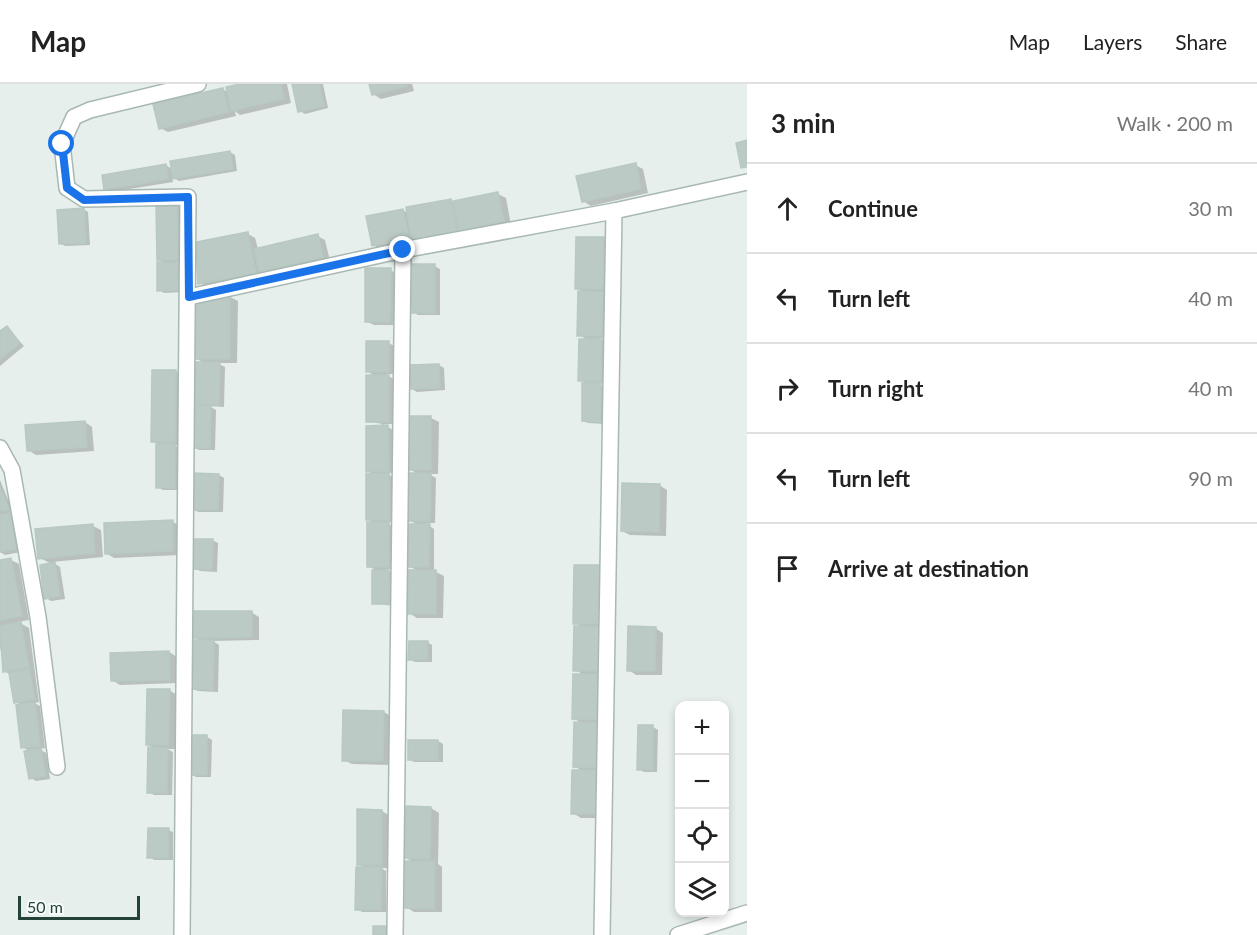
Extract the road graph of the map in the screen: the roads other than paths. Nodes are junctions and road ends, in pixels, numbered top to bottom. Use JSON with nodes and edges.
{"nodes":[{"id":1,"x":198,"y":84,"type":"edge"},
{"id":2,"x":747,"y":182,"type":"edge"},
{"id":3,"x":614,"y":211,"type":"junction"},
{"id":4,"x":403,"y":250,"type":"junction"},
{"id":5,"x":189,"y":297,"type":"junction"},
{"id":6,"x":0,"y":448,"type":"edge"},
{"id":7,"x":57,"y":767,"type":"dead end"},
{"id":8,"x":747,"y":913,"type":"edge"},
{"id":9,"x":714,"y":929,"type":"edge"},
{"id":10,"x":182,"y":935,"type":"edge"},
{"id":11,"x":394,"y":935,"type":"edge"},
{"id":12,"x":602,"y":935,"type":"edge"},
{"id":13,"x":678,"y":935,"type":"edge"}],
"edges":[{"from":1,"to":5,"type":"street"},
{"from":2,"to":3,"type":"street"},
{"from":3,"to":4,"type":"street"},
{"from":3,"to":12,"type":"street"},
{"from":4,"to":5,"type":"street"},
{"from":4,"to":11,"type":"street"},
{"from":5,"to":10,"type":"street"},
{"from":6,"to":7,"type":"street"},
{"from":8,"to":9,"type":"street"},
{"from":9,"to":13,"type":"street"}]}
